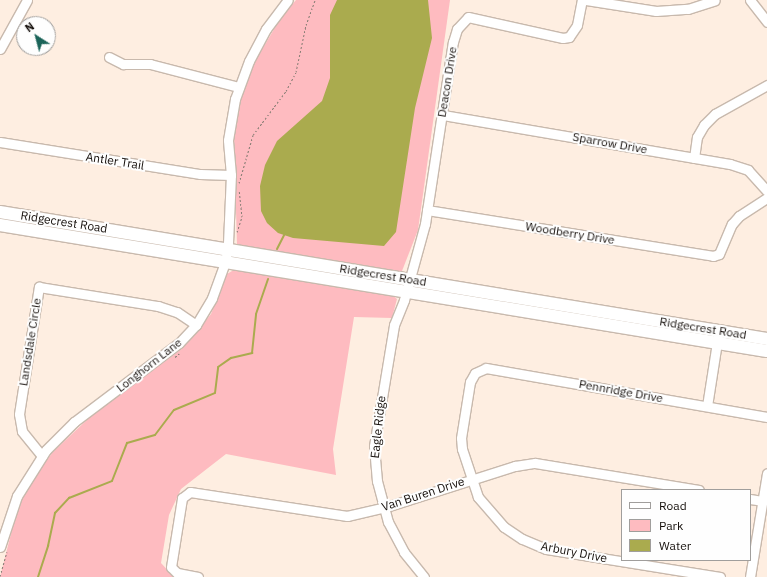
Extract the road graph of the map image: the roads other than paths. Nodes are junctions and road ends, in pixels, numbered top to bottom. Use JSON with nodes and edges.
{"nodes":[{"id":1,"x":27,"y":0,"type":"edge"},
{"id":2,"x":582,"y":0,"type":"edge"},
{"id":3,"x":586,"y":0,"type":"edge"},
{"id":4,"x":715,"y":0,"type":"edge"},
{"id":5,"x":750,"y":0,"type":"edge"},
{"id":6,"x":284,"y":1,"type":"edge"},
{"id":7,"x":767,"y":22,"type":"edge"},
{"id":8,"x":0,"y":49,"type":"edge"},
{"id":9,"x":109,"y":57,"type":"dead end"},
{"id":10,"x":767,"y":85,"type":"edge"},
{"id":11,"x":239,"y":87,"type":"junction"},
{"id":12,"x":442,"y":114,"type":"junction"},
{"id":13,"x":0,"y":142,"type":"edge"},
{"id":14,"x":694,"y":158,"type":"junction"},
{"id":15,"x":231,"y":175,"type":"junction"},
{"id":16,"x":767,"y":191,"type":"edge"},
{"id":17,"x":767,"y":198,"type":"edge"},
{"id":18,"x":427,"y":210,"type":"junction"},
{"id":19,"x":0,"y":212,"type":"edge"},
{"id":20,"x":0,"y":225,"type":"edge"},
{"id":21,"x":227,"y":250,"type":"junction"},
{"id":22,"x":225,"y":262,"type":"junction"},
{"id":23,"x":408,"y":279,"type":"junction"},
{"id":24,"x":406,"y":292,"type":"junction"},
{"id":25,"x":196,"y":325,"type":"junction"},
{"id":26,"x":718,"y":331,"type":"junction"},
{"id":27,"x":767,"y":339,"type":"edge"},
{"id":28,"x":716,"y":343,"type":"junction"},
{"id":29,"x":767,"y":351,"type":"edge"},
{"id":30,"x":475,"y":373,"type":"joint"},
{"id":31,"x":706,"y":406,"type":"junction"},
{"id":32,"x":767,"y":417,"type":"edge"},
{"id":33,"x":42,"y":456,"type":"junction"},
{"id":34,"x":767,"y":473,"type":"edge"},
{"id":35,"x":471,"y":479,"type":"junction"},
{"id":36,"x":693,"y":489,"type":"edge"},
{"id":37,"x":751,"y":499,"type":"edge"},
{"id":38,"x":762,"y":501,"type":"junction"},
{"id":39,"x":383,"y":508,"type":"junction"},
{"id":40,"x":4,"y":548,"type":"edge"},
{"id":41,"x":621,"y":560,"type":"edge"},
{"id":42,"x":627,"y":561,"type":"edge"},
{"id":43,"x":198,"y":577,"type":"edge"},
{"id":44,"x":424,"y":577,"type":"edge"},
{"id":45,"x":720,"y":577,"type":"edge"},
{"id":46,"x":750,"y":577,"type":"edge"}],
"edges":[{"from":1,"to":8,"type":"street"},
{"from":2,"to":12,"type":"street","name":"Deacon Drive"},
{"from":3,"to":4,"type":"street"},
{"from":5,"to":7,"type":"street"},
{"from":6,"to":11,"type":"street","name":"Longhorn Lane"},
{"from":9,"to":11,"type":"street"},
{"from":10,"to":14,"type":"street"},
{"from":11,"to":15,"type":"street","name":"Longhorn Lane"},
{"from":12,"to":14,"type":"street","name":"Sparrow Drive"},
{"from":12,"to":18,"type":"street","name":"Deacon Drive"},
{"from":13,"to":15,"type":"street","name":"Antler Trail"},
{"from":14,"to":16,"type":"street","name":"Sparrow Drive"},
{"from":15,"to":21,"type":"street","name":"Longhorn Lane"},
{"from":17,"to":18,"type":"street","name":"Woodberry Drive"},
{"from":18,"to":23,"type":"street","name":"Deacon Drive"},
{"from":19,"to":21,"type":"main road","name":"Ridgecrest Road"},
{"from":20,"to":22,"type":"main road","name":"Ridgecrest Road"},
{"from":21,"to":22,"type":"street","name":"Longhorn Lane"},
{"from":21,"to":23,"type":"main road","name":"Ridgecrest Road"},
{"from":22,"to":24,"type":"main road","name":"Ridgecrest Road"},
{"from":22,"to":25,"type":"street","name":"Longhorn Lane"},
{"from":23,"to":24,"type":"street","name":"Deacon Drive"},
{"from":23,"to":26,"type":"main road","name":"Ridgecrest Road"},
{"from":24,"to":28,"type":"main road","name":"Ridgecrest Road"},
{"from":24,"to":39,"type":"street","name":"Eagle Ridge"},
{"from":25,"to":33,"type":"street","name":"Longhorn Lane"},
{"from":25,"to":33,"type":"street","name":"Landsdale Circle"},
{"from":26,"to":27,"type":"main road","name":"Ridgecrest Road"},
{"from":26,"to":28,"type":"street"},
{"from":28,"to":29,"type":"main road","name":"Ridgecrest Road"},
{"from":28,"to":31,"type":"street"},
{"from":30,"to":31,"type":"street","name":"Pennridge Drive"},
{"from":30,"to":35,"type":"street","name":"Arbury Drive"},
{"from":31,"to":32,"type":"street","name":"Pennridge Drive"},
{"from":33,"to":40,"type":"street","name":"Longhorn Lane"},
{"from":34,"to":38,"type":"street"},
{"from":35,"to":36,"type":"street","name":"Van Buren Drive"},
{"from":35,"to":39,"type":"street","name":"Van Buren Drive"},
{"from":35,"to":41,"type":"street","name":"Arbury Drive"},
{"from":37,"to":38,"type":"street"},
{"from":38,"to":46,"type":"street"},
{"from":39,"to":43,"type":"street","name":"Van Buren Drive"},
{"from":39,"to":44,"type":"street","name":"Eagle Ridge"},
{"from":42,"to":45,"type":"street","name":"Arbury Drive"}]}
